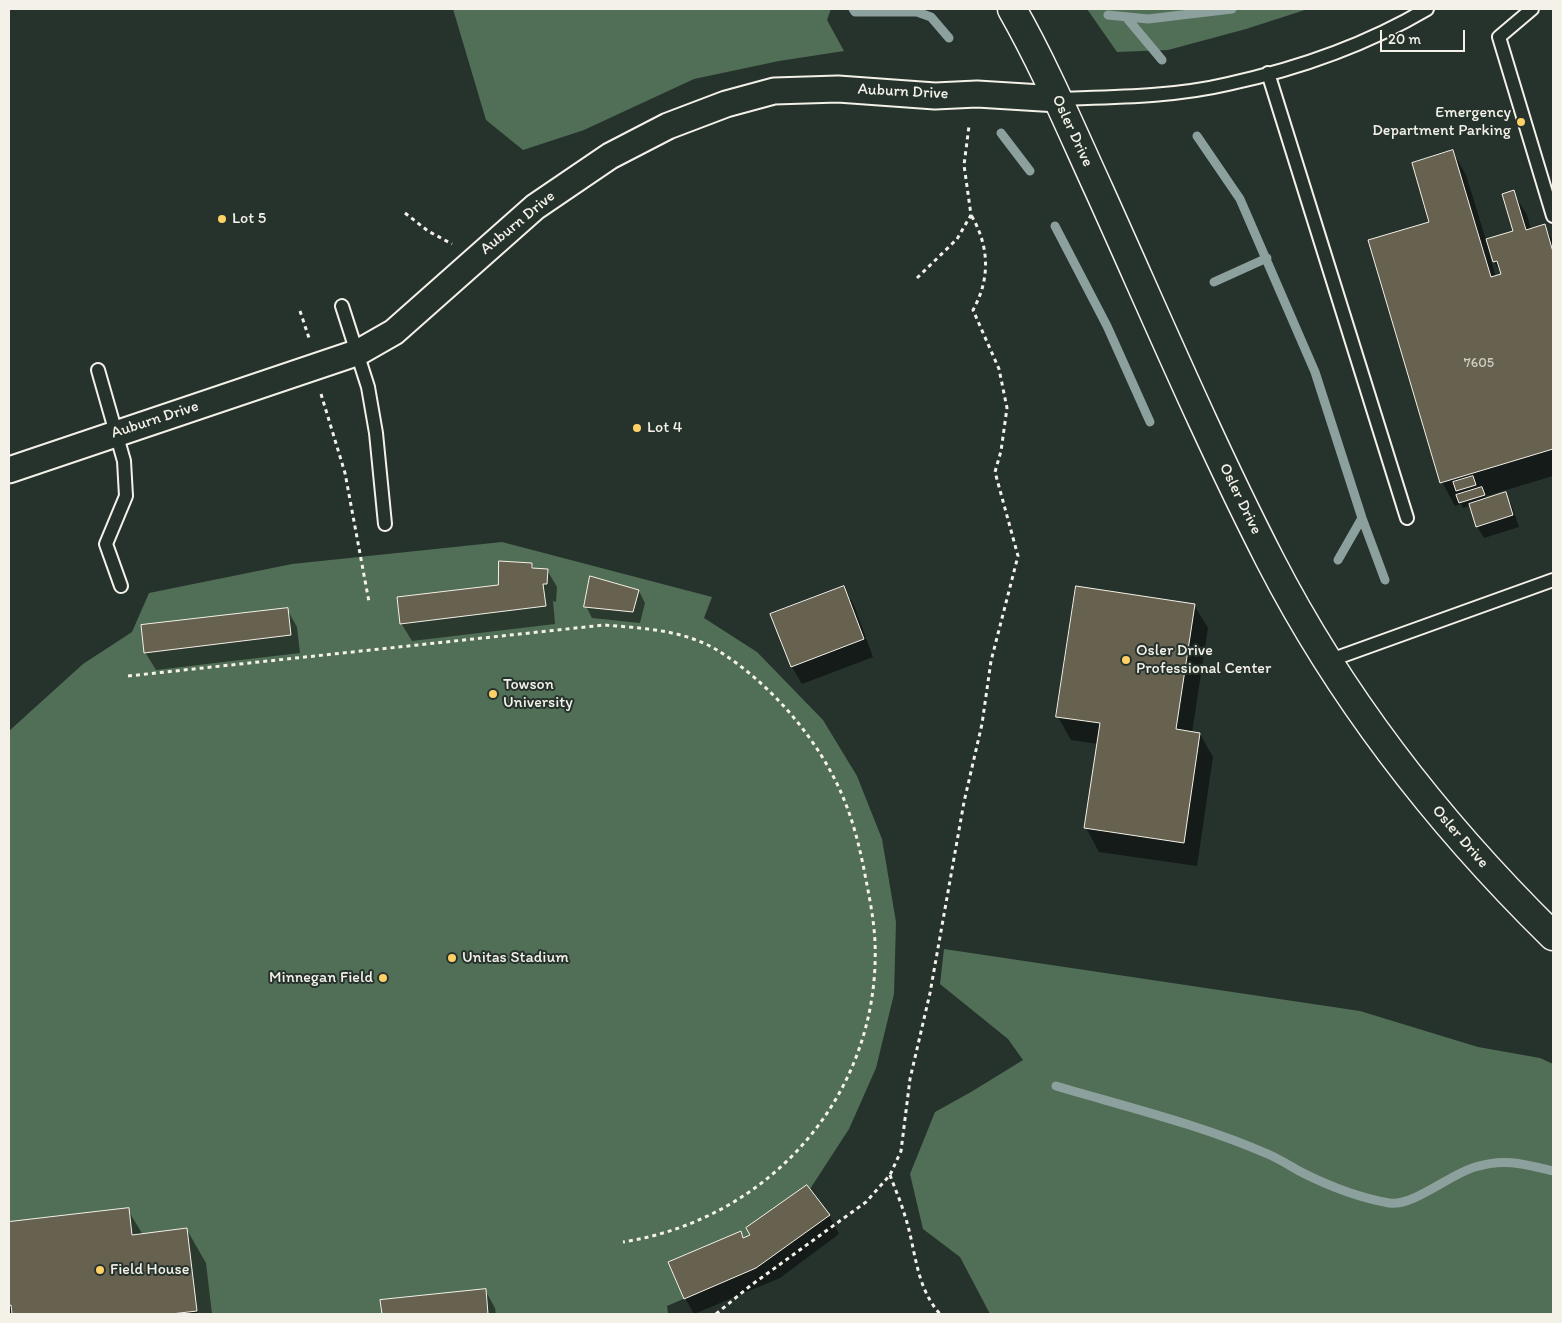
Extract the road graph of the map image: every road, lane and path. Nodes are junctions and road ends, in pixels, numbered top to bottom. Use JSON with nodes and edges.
{"nodes":[{"id":1,"x":1012,"y":9,"type":"edge"},
{"id":2,"x":1427,"y":9,"type":"edge"},
{"id":3,"x":1532,"y":9,"type":"edge"},
{"id":4,"x":1268,"y":73,"type":"junction"},
{"id":5,"x":1058,"y":99,"type":"junction"},
{"id":6,"x":969,"y":126,"type":"dead end"},
{"id":7,"x":405,"y":213,"type":"dead end"},
{"id":8,"x":971,"y":215,"type":"junction"},
{"id":9,"x":1553,"y":216,"type":"edge"},
{"id":10,"x":456,"y":245,"type":"dead end"},
{"id":11,"x":917,"y":278,"type":"dead end"},
{"id":12,"x":342,"y":306,"type":"dead end"},
{"id":13,"x":300,"y":311,"type":"dead end"},
{"id":14,"x":359,"y":352,"type":"junction"},
{"id":15,"x":316,"y":367,"type":"junction"},
{"id":16,"x":98,"y":370,"type":"dead end"},
{"id":17,"x":116,"y":433,"type":"junction"},
{"id":18,"x":9,"y":470,"type":"edge"},
{"id":19,"x":1407,"y":518,"type":"dead end"},
{"id":20,"x":385,"y":524,"type":"dead end"},
{"id":21,"x":1553,"y":580,"type":"edge"},
{"id":22,"x":121,"y":586,"type":"dead end"},
{"id":23,"x":369,"y":602,"type":"dead end"},
{"id":24,"x":1328,"y":661,"type":"junction"},
{"id":25,"x":128,"y":676,"type":"dead end"},
{"id":26,"x":1553,"y":936,"type":"edge"},
{"id":27,"x":890,"y":1175,"type":"junction"},
{"id":28,"x":623,"y":1242,"type":"dead end"},
{"id":29,"x":716,"y":1314,"type":"edge"},
{"id":30,"x":940,"y":1314,"type":"edge"}],
"edges":[{"from":1,"to":5,"type":"street","name":"Osler Drive"},
{"from":2,"to":4,"type":"lane"},
{"from":3,"to":9,"type":"lane"},
{"from":4,"to":5,"type":"lane"},
{"from":4,"to":19,"type":"lane"},
{"from":5,"to":14,"type":"street","name":"Auburn Drive"},
{"from":5,"to":24,"type":"street","name":"Osler Drive"},
{"from":6,"to":8,"type":"path"},
{"from":7,"to":10,"type":"path"},
{"from":8,"to":11,"type":"path"},
{"from":8,"to":27,"type":"path"},
{"from":12,"to":14,"type":"lane"},
{"from":13,"to":15,"type":"path"},
{"from":14,"to":15,"type":"street","name":"Auburn Drive"},
{"from":14,"to":20,"type":"lane"},
{"from":15,"to":17,"type":"street","name":"Auburn Drive"},
{"from":15,"to":23,"type":"path"},
{"from":16,"to":17,"type":"lane"},
{"from":17,"to":18,"type":"street","name":"Auburn Drive"},
{"from":17,"to":22,"type":"lane"},
{"from":21,"to":24,"type":"lane"},
{"from":24,"to":26,"type":"street","name":"Osler Drive"},
{"from":25,"to":28,"type":"path"},
{"from":27,"to":29,"type":"path"},
{"from":27,"to":30,"type":"path"}]}
